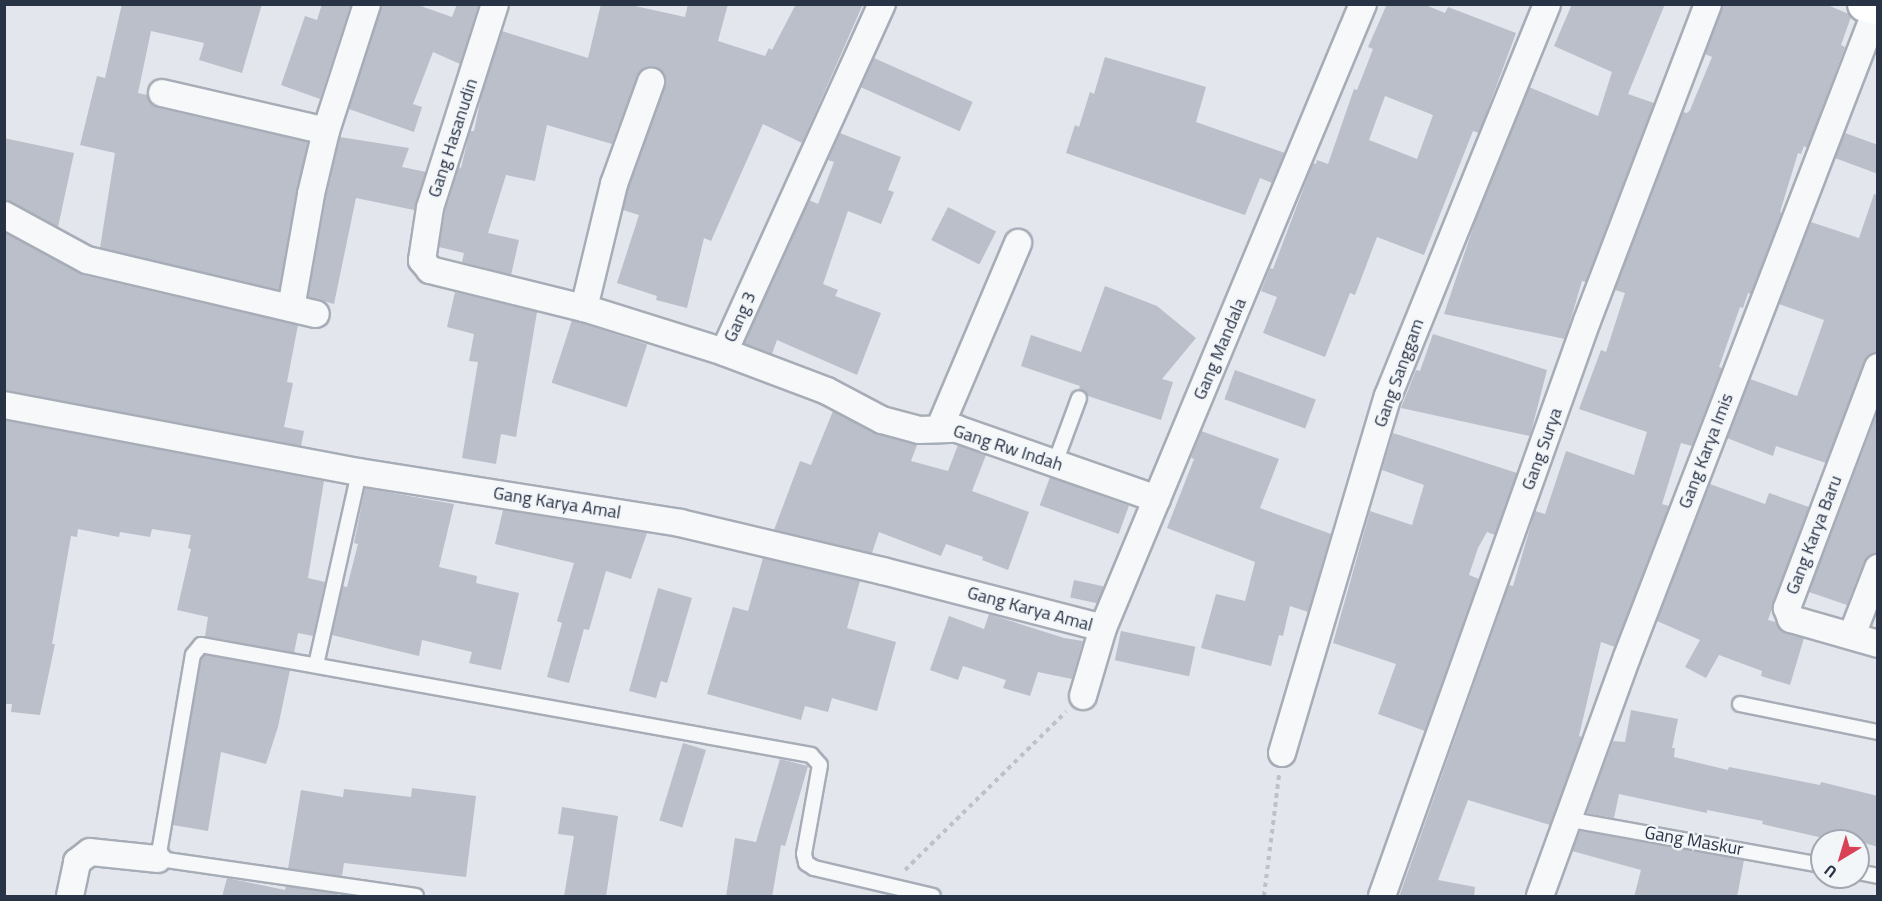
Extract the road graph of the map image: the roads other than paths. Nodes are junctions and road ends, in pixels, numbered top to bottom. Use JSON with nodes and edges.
{"nodes":[{"id":1,"x":368,"y":4,"type":"edge"},
{"id":2,"x":495,"y":4,"type":"edge"},
{"id":3,"x":882,"y":4,"type":"edge"},
{"id":4,"x":1363,"y":4,"type":"edge"},
{"id":5,"x":1547,"y":4,"type":"edge"},
{"id":6,"x":1708,"y":4,"type":"edge"},
{"id":7,"x":1864,"y":4,"type":"edge"},
{"id":8,"x":1877,"y":8,"type":"edge"},
{"id":9,"x":651,"y":82,"type":"dead end"},
{"id":10,"x":162,"y":93,"type":"dead end"},
{"id":11,"x":326,"y":131,"type":"junction"},
{"id":12,"x":4,"y":215,"type":"edge"},
{"id":13,"x":1018,"y":243,"type":"dead end"},
{"id":14,"x":430,"y":270,"type":"joint"},
{"id":15,"x":291,"y":308,"type":"junction"},
{"id":16,"x":584,"y":308,"type":"junction"},
{"id":17,"x":316,"y":314,"type":"dead end"},
{"id":18,"x":724,"y":352,"type":"junction"},
{"id":19,"x":1878,"y":367,"type":"edge"},
{"id":20,"x":1078,"y":398,"type":"dead end"},
{"id":21,"x":4,"y":405,"type":"edge"},
{"id":22,"x":940,"y":427,"type":"junction"},
{"id":23,"x":1055,"y":463,"type":"junction"},
{"id":24,"x":359,"y":472,"type":"junction"},
{"id":25,"x":1157,"y":499,"type":"junction"},
{"id":26,"x":1878,"y":567,"type":"edge"},
{"id":27,"x":1103,"y":628,"type":"junction"},
{"id":28,"x":1852,"y":635,"type":"junction"},
{"id":29,"x":1878,"y":644,"type":"edge"},
{"id":30,"x":316,"y":665,"type":"junction"},
{"id":31,"x":1083,"y":696,"type":"road end"},
{"id":32,"x":1740,"y":704,"type":"dead end"},
{"id":33,"x":1878,"y":732,"type":"edge"},
{"id":34,"x":1282,"y":753,"type":"road end"},
{"id":35,"x":1566,"y":819,"type":"junction"},
{"id":36,"x":158,"y":859,"type":"junction"},
{"id":37,"x":1810,"y":863,"type":"edge"},
{"id":38,"x":70,"y":897,"type":"edge"},
{"id":39,"x":416,"y":897,"type":"edge"},
{"id":40,"x":933,"y":897,"type":"edge"},
{"id":41,"x":1382,"y":897,"type":"edge"},
{"id":42,"x":1540,"y":897,"type":"edge"}],
"edges":[{"from":1,"to":11,"type":"street"},
{"from":2,"to":14,"type":"street","name":"Gang Hasanudin"},
{"from":3,"to":18,"type":"street","name":"Gang 3"},
{"from":4,"to":25,"type":"street","name":"Gang Mandala"},
{"from":5,"to":34,"type":"street","name":"Gang Sanggam"},
{"from":6,"to":41,"type":"street","name":"Gang Surya"},
{"from":7,"to":8,"type":"street"},
{"from":8,"to":35,"type":"street","name":"Gang Karya Imis"},
{"from":9,"to":16,"type":"street"},
{"from":10,"to":11,"type":"street"},
{"from":11,"to":15,"type":"street"},
{"from":12,"to":15,"type":"street"},
{"from":13,"to":22,"type":"street"},
{"from":14,"to":16,"type":"street","name":"Gang 3"},
{"from":15,"to":17,"type":"street"},
{"from":16,"to":18,"type":"street","name":"Gang 3"},
{"from":18,"to":22,"type":"street","name":"Gang Rw Indah"},
{"from":19,"to":28,"type":"street","name":"Gang Karya Baru"},
{"from":20,"to":23,"type":"lane"},
{"from":21,"to":24,"type":"street","name":"Gang Karya Amal"},
{"from":22,"to":23,"type":"street","name":"Gang Rw Indah"},
{"from":23,"to":25,"type":"street","name":"Gang Rw Indah"},
{"from":24,"to":27,"type":"street","name":"Gang Karya Amal"},
{"from":24,"to":30,"type":"lane"},
{"from":25,"to":27,"type":"street","name":"Gang Mandala"},
{"from":26,"to":28,"type":"street"},
{"from":27,"to":31,"type":"street","name":"Gang Mandala"},
{"from":28,"to":29,"type":"street","name":"Gang Karya Baru"},
{"from":30,"to":36,"type":"lane"},
{"from":30,"to":40,"type":"lane"},
{"from":32,"to":33,"type":"lane"},
{"from":35,"to":37,"type":"lane","name":"Gang Maskur"},
{"from":35,"to":42,"type":"street","name":"Gang Karya Imis"},
{"from":36,"to":38,"type":"street"},
{"from":36,"to":39,"type":"lane"}]}
